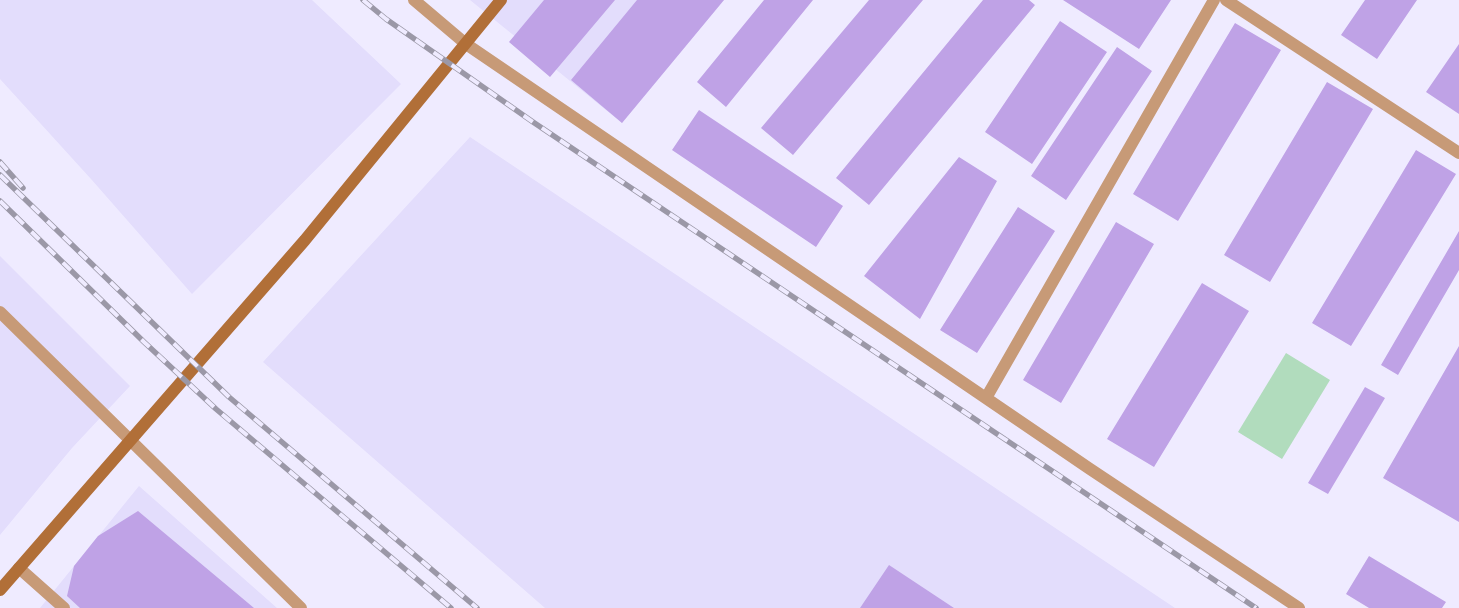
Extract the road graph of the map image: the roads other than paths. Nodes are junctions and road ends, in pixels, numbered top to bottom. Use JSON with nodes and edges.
{"nodes":[{"id":1,"x":414,"y":0,"type":"edge"},
{"id":2,"x":501,"y":0,"type":"edge"},
{"id":3,"x":1214,"y":0,"type":"edge"},
{"id":4,"x":1226,"y":0,"type":"edge"},
{"id":5,"x":466,"y":44,"type":"junction"},
{"id":6,"x":1459,"y":153,"type":"edge"},
{"id":7,"x":0,"y":312,"type":"edge"},
{"id":8,"x":986,"y":398,"type":"junction"},
{"id":9,"x":130,"y":440,"type":"junction"},
{"id":10,"x":19,"y":568,"type":"junction"},
{"id":11,"x":0,"y":590,"type":"edge"},
{"id":12,"x":64,"y":608,"type":"edge"},
{"id":13,"x":301,"y":608,"type":"edge"},
{"id":14,"x":1299,"y":608,"type":"edge"}],
"edges":[{"from":1,"to":5,"type":"street"},
{"from":2,"to":5,"type":"street"},
{"from":3,"to":8,"type":"street"},
{"from":4,"to":6,"type":"street"},
{"from":5,"to":8,"type":"street"},
{"from":5,"to":9,"type":"street"},
{"from":7,"to":9,"type":"street"},
{"from":8,"to":14,"type":"street"},
{"from":9,"to":10,"type":"street"},
{"from":9,"to":13,"type":"street"},
{"from":10,"to":11,"type":"street"},
{"from":10,"to":12,"type":"street"}]}
